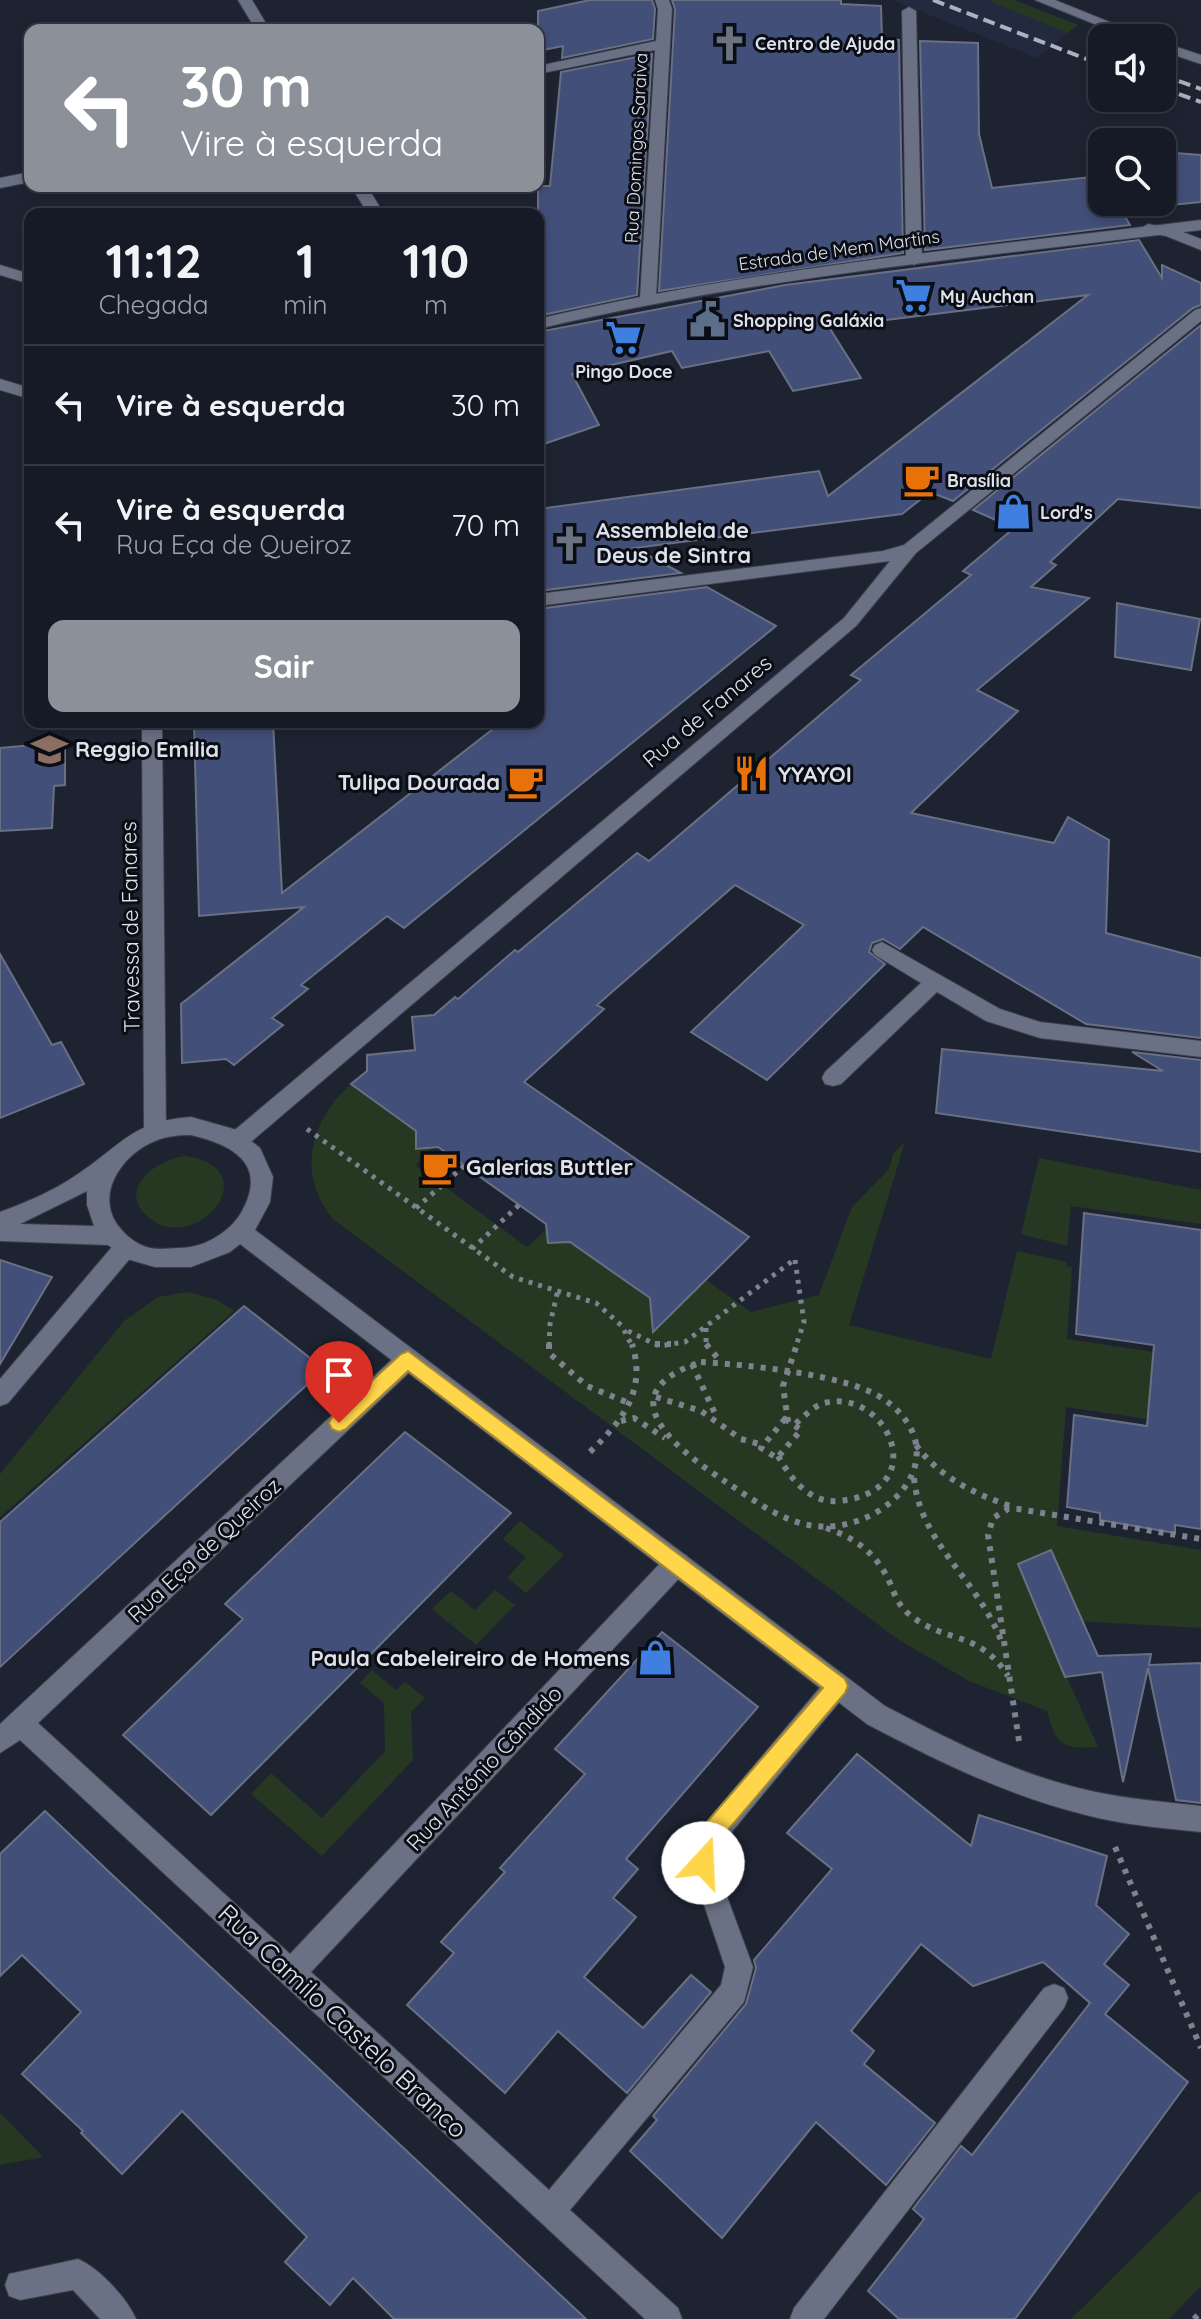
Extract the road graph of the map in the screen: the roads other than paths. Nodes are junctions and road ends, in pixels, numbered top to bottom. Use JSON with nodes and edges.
{"nodes":[{"id":1,"x":245,"y":0,"type":"edge"},
{"id":2,"x":662,"y":0,"type":"edge"},
{"id":3,"x":1042,"y":0,"type":"edge"},
{"id":4,"x":909,"y":11,"type":"dead end"},
{"id":5,"x":259,"y":24,"type":"edge"},
{"id":6,"x":1105,"y":24,"type":"edge"},
{"id":7,"x":662,"y":44,"type":"junction"},
{"id":8,"x":1176,"y":51,"type":"edge"},
{"id":9,"x":1201,"y":60,"type":"edge"},
{"id":10,"x":544,"y":69,"type":"edge"},
{"id":11,"x":24,"y":178,"type":"edge"},
{"id":12,"x":0,"y":183,"type":"edge"},
{"id":13,"x":1201,"y":225,"type":"edge"},
{"id":14,"x":1148,"y":229,"type":"junction"},
{"id":15,"x":1201,"y":245,"type":"edge"},
{"id":16,"x":914,"y":260,"type":"junction"},
{"id":17,"x":0,"y":270,"type":"edge"},
{"id":18,"x":24,"y":277,"type":"edge"},
{"id":19,"x":648,"y":298,"type":"junction"},
{"id":20,"x":1201,"y":313,"type":"edge"},
{"id":21,"x":544,"y":323,"type":"edge"},
{"id":22,"x":0,"y":384,"type":"edge"},
{"id":23,"x":24,"y":392,"type":"edge"},
{"id":24,"x":910,"y":549,"type":"junction"},
{"id":25,"x":544,"y":599,"type":"edge"},
{"id":26,"x":152,"y":728,"type":"edge"},
{"id":27,"x":882,"y":950,"type":"dead end"},
{"id":28,"x":935,"y":982,"type":"junction"},
{"id":29,"x":1201,"y":1049,"type":"edge"},
{"id":30,"x":833,"y":1078,"type":"dead end"},
{"id":31,"x":155,"y":1131,"type":"junction"},
{"id":32,"x":238,"y":1140,"type":"junction"},
{"id":33,"x":114,"y":1159,"type":"junction"},
{"id":34,"x":0,"y":1222,"type":"edge"},
{"id":35,"x":0,"y":1232,"type":"edge"},
{"id":36,"x":241,"y":1232,"type":"junction"},
{"id":37,"x":119,"y":1242,"type":"junction"},
{"id":38,"x":408,"y":1359,"type":"junction"},
{"id":39,"x":0,"y":1396,"type":"edge"},
{"id":40,"x":677,"y":1563,"type":"junction"},
{"id":41,"x":837,"y":1686,"type":"junction"},
{"id":42,"x":10,"y":1732,"type":"edge"},
{"id":43,"x":1201,"y":1819,"type":"edge"},
{"id":44,"x":291,"y":1973,"type":"junction"},
{"id":45,"x":1054,"y":1998,"type":"dead end"},
{"id":46,"x":550,"y":2211,"type":"junction"},
{"id":47,"x":20,"y":2285,"type":"dead end"},
{"id":48,"x":121,"y":2319,"type":"edge"},
{"id":49,"x":667,"y":2319,"type":"edge"},
{"id":50,"x":805,"y":2319,"type":"edge"}],
"edges":[{"from":1,"to":5,"type":"street"},
{"from":2,"to":7,"type":"street","name":"Rua Domingos Saraiva"},
{"from":3,"to":6,"type":"street"},
{"from":4,"to":16,"type":"street"},
{"from":7,"to":10,"type":"street"},
{"from":7,"to":19,"type":"street","name":"Rua Domingos Saraiva"},
{"from":8,"to":9,"type":"street"},
{"from":11,"to":12,"type":"street"},
{"from":13,"to":14,"type":"street","name":"Estrada de Mem Martins"},
{"from":14,"to":15,"type":"street"},
{"from":14,"to":16,"type":"street","name":"Estrada de Mem Martins"},
{"from":16,"to":19,"type":"street","name":"Estrada de Mem Martins"},
{"from":17,"to":18,"type":"street"},
{"from":19,"to":21,"type":"street","name":"Estrada de Mem Martins"},
{"from":20,"to":24,"type":"street","name":"Rua de Fanares"},
{"from":22,"to":23,"type":"street"},
{"from":24,"to":25,"type":"street"},
{"from":24,"to":32,"type":"street","name":"Rua de Fanares"},
{"from":26,"to":31,"type":"street","name":"Travessa de Fanares"},
{"from":27,"to":28,"type":"street"},
{"from":28,"to":29,"type":"street"},
{"from":28,"to":30,"type":"street"},
{"from":31,"to":32,"type":"street"},
{"from":31,"to":33,"type":"street"},
{"from":32,"to":36,"type":"street"},
{"from":33,"to":34,"type":"street"},
{"from":33,"to":37,"type":"street"},
{"from":35,"to":37,"type":"street"},
{"from":36,"to":37,"type":"street"},
{"from":36,"to":38,"type":"street"},
{"from":37,"to":39,"type":"street"},
{"from":38,"to":40,"type":"street"},
{"from":38,"to":42,"type":"street","name":"Rua Eça de Queiroz"},
{"from":40,"to":41,"type":"street"},
{"from":40,"to":44,"type":"street","name":"Rua António Cândido"},
{"from":41,"to":43,"type":"street"},
{"from":41,"to":46,"type":"street"},
{"from":42,"to":44,"type":"street","name":"Rua Camilo Castelo Branco"},
{"from":44,"to":46,"type":"street","name":"Rua Camilo Castelo Branco"},
{"from":45,"to":50,"type":"street"},
{"from":46,"to":49,"type":"street","name":"Rua Camilo Castelo Branco"},
{"from":47,"to":48,"type":"street"}]}
